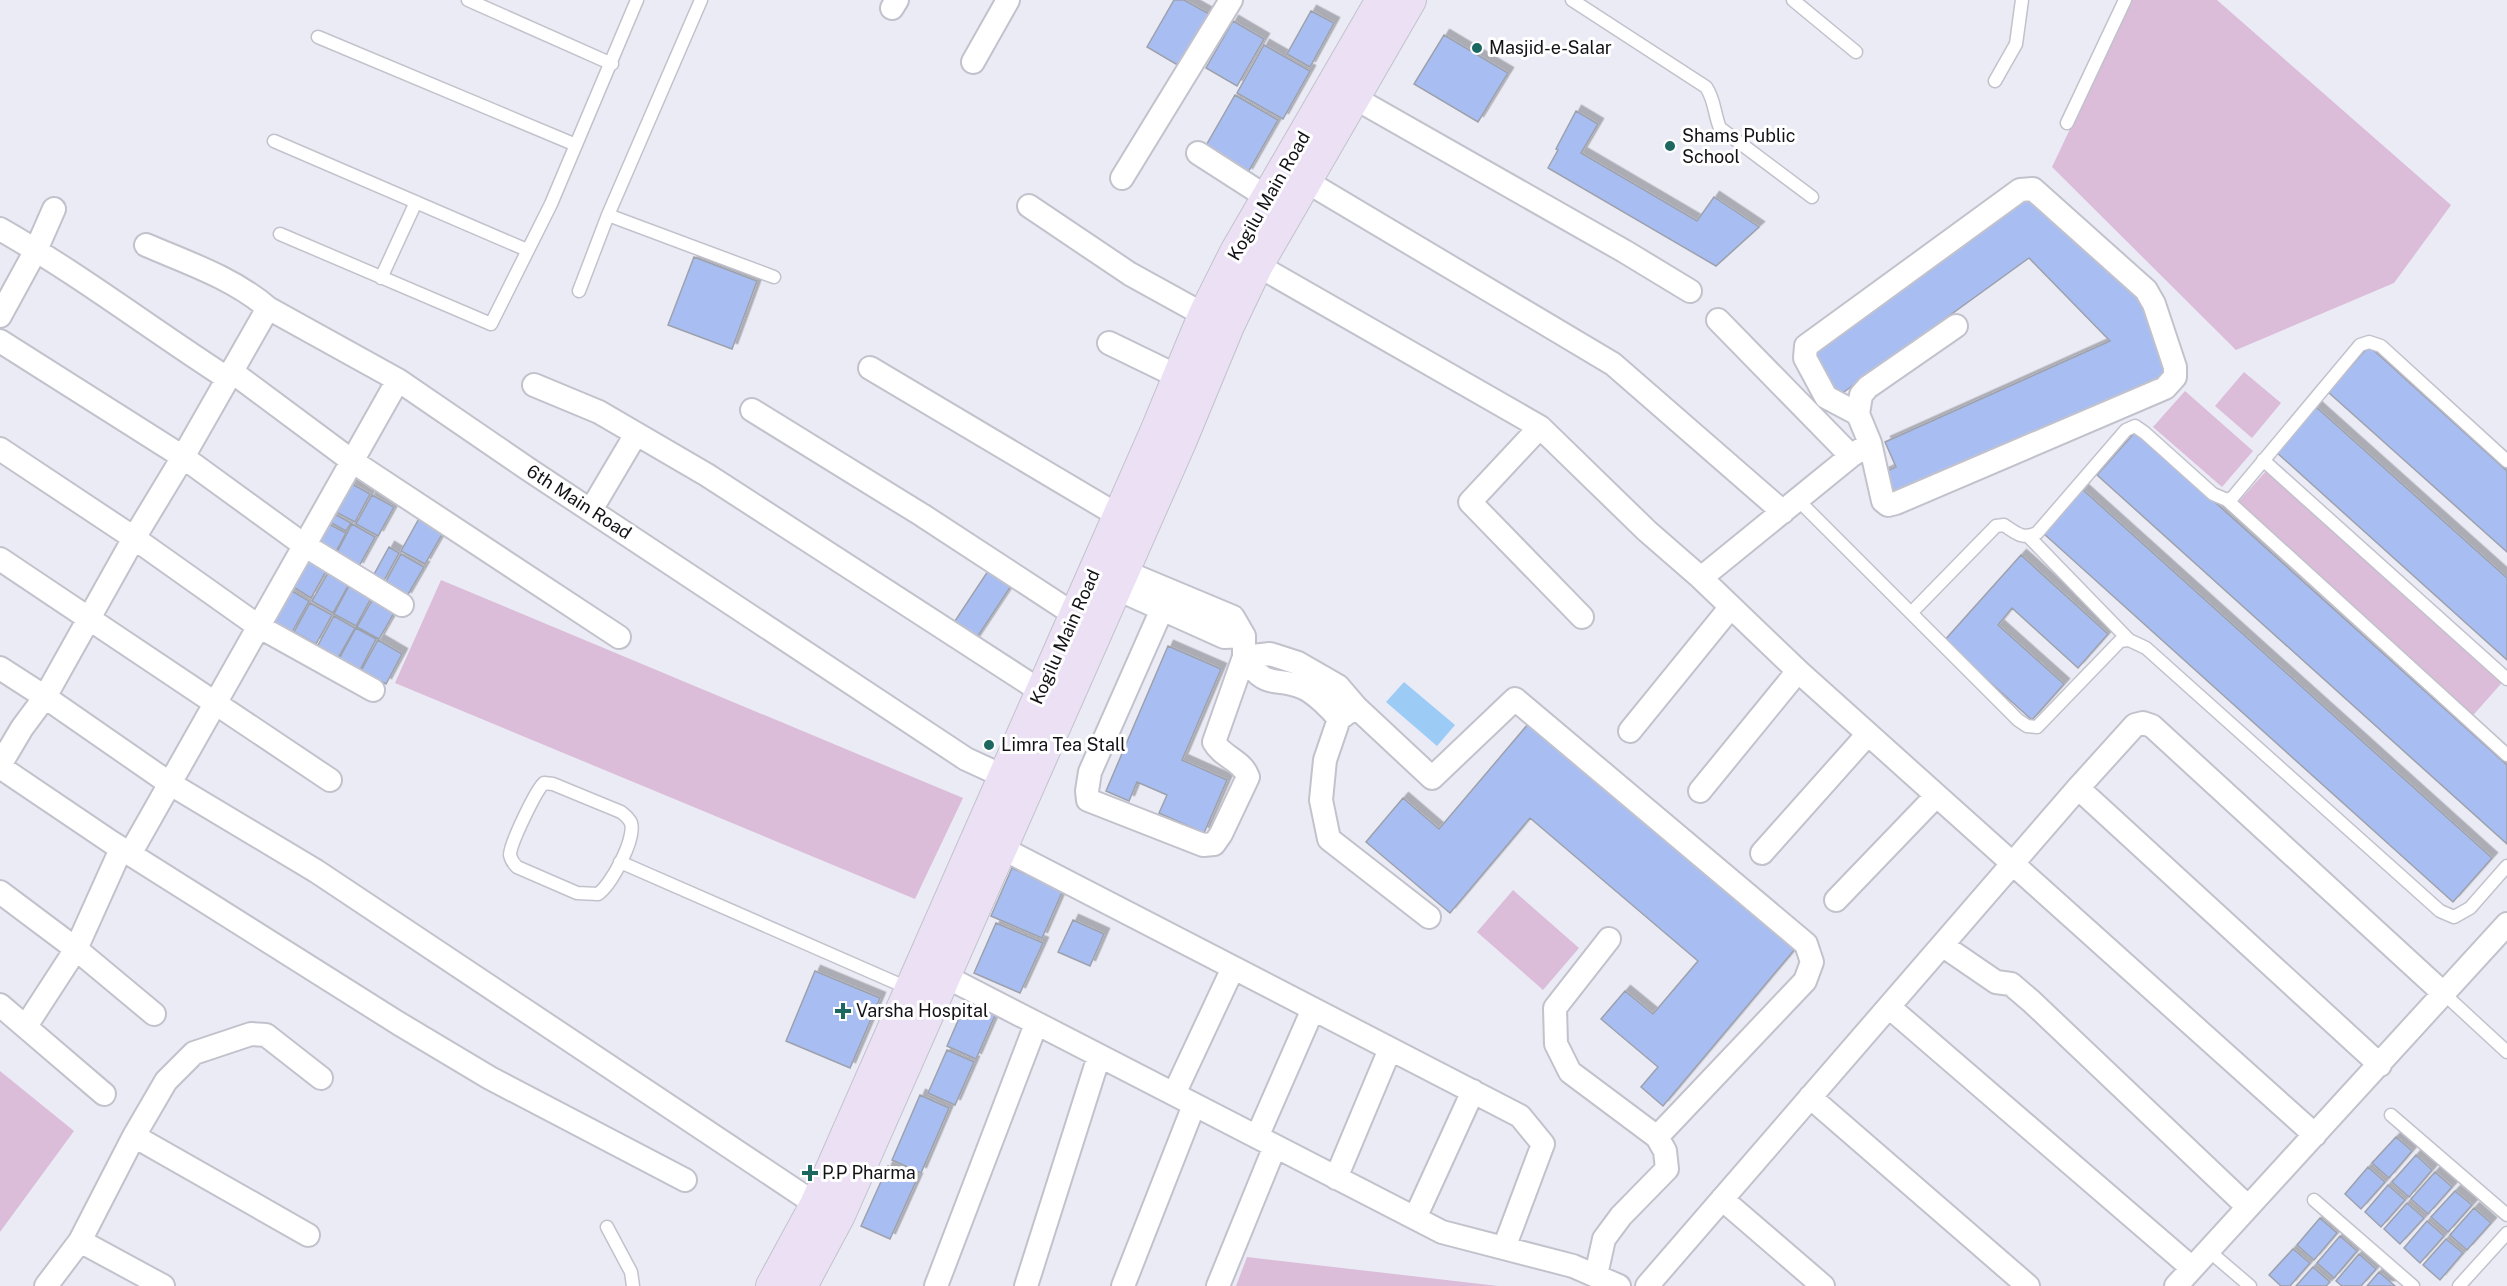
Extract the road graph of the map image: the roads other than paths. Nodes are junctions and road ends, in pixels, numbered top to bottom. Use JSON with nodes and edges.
{"nodes":[{"id":1,"x":468,"y":0,"type":"edge"},
{"id":2,"x":637,"y":0,"type":"edge"},
{"id":3,"x":701,"y":0,"type":"edge"},
{"id":4,"x":1008,"y":0,"type":"edge"},
{"id":5,"x":1231,"y":0,"type":"edge"},
{"id":6,"x":1382,"y":0,"type":"edge"},
{"id":7,"x":1410,"y":0,"type":"edge"},
{"id":8,"x":1572,"y":0,"type":"edge"},
{"id":9,"x":1792,"y":0,"type":"edge"},
{"id":10,"x":2022,"y":0,"type":"edge"},
{"id":11,"x":2125,"y":0,"type":"edge"},
{"id":12,"x":318,"y":37,"type":"dead end"},
{"id":13,"x":1856,"y":52,"type":"dead end"},
{"id":14,"x":973,"y":62,"type":"dead end"},
{"id":15,"x":612,"y":63,"type":"junction"},
{"id":16,"x":1995,"y":81,"type":"dead end"},
{"id":17,"x":1353,"y":97,"type":"junction"},
{"id":18,"x":2067,"y":123,"type":"dead end"},
{"id":19,"x":274,"y":141,"type":"dead end"},
{"id":20,"x":576,"y":146,"type":"junction"},
{"id":21,"x":1198,"y":153,"type":"dead end"},
{"id":22,"x":1295,"y":175,"type":"junction"},
{"id":23,"x":1122,"y":178,"type":"dead end"},
{"id":24,"x":1812,"y":197,"type":"dead end"},
{"id":25,"x":1268,"y":198,"type":"junction"},
{"id":26,"x":416,"y":202,"type":"junction"},
{"id":27,"x":1029,"y":206,"type":"dead end"},
{"id":28,"x":54,"y":208,"type":"dead end"},
{"id":29,"x":608,"y":215,"type":"junction"},
{"id":30,"x":0,"y":229,"type":"edge"},
{"id":31,"x":280,"y":234,"type":"dead end"},
{"id":32,"x":146,"y":245,"type":"dead end"},
{"id":33,"x":36,"y":250,"type":"junction"},
{"id":34,"x":527,"y":250,"type":"junction"},
{"id":35,"x":1257,"y":264,"type":"junction"},
{"id":36,"x":774,"y":277,"type":"dead end"},
{"id":37,"x":381,"y":278,"type":"junction"},
{"id":38,"x":579,"y":291,"type":"dead end"},
{"id":39,"x":1690,"y":291,"type":"dead end"},
{"id":40,"x":268,"y":308,"type":"junction"},
{"id":41,"x":0,"y":316,"type":"edge"},
{"id":42,"x":1718,"y":320,"type":"dead end"},
{"id":43,"x":1216,"y":321,"type":"junction"},
{"id":44,"x":1956,"y":326,"type":"dead end"},
{"id":45,"x":0,"y":341,"type":"edge"},
{"id":46,"x":1108,"y":343,"type":"dead end"},
{"id":47,"x":870,"y":368,"type":"dead end"},
{"id":48,"x":229,"y":374,"type":"junction"},
{"id":49,"x":1179,"y":377,"type":"junction"},
{"id":50,"x":398,"y":380,"type":"junction"},
{"id":51,"x":534,"y":385,"type":"dead end"},
{"id":52,"x":752,"y":410,"type":"dead end"},
{"id":53,"x":1858,"y":414,"type":"junction"},
{"id":54,"x":1540,"y":427,"type":"junction"},
{"id":55,"x":636,"y":434,"type":"junction"},
{"id":56,"x":1870,"y":443,"type":"junction"},
{"id":57,"x":0,"y":449,"type":"edge"},
{"id":58,"x":1851,"y":456,"type":"junction"},
{"id":59,"x":183,"y":457,"type":"junction"},
{"id":60,"x":2263,"y":460,"type":"junction"},
{"id":61,"x":352,"y":461,"type":"junction"},
{"id":62,"x":2507,"y":461,"type":"edge"},
{"id":63,"x":2227,"y":500,"type":"junction"},
{"id":64,"x":1791,"y":506,"type":"junction"},
{"id":65,"x":591,"y":510,"type":"junction"},
{"id":66,"x":1119,"y":516,"type":"junction"},
{"id":67,"x":2029,"y":537,"type":"junction"},
{"id":68,"x":134,"y":538,"type":"junction"},
{"id":69,"x":304,"y":545,"type":"junction"},
{"id":70,"x":0,"y":559,"type":"edge"},
{"id":71,"x":1701,"y":578,"type":"junction"},
{"id":72,"x":1119,"y":580,"type":"junction"},
{"id":73,"x":1166,"y":601,"type":"junction"},
{"id":74,"x":402,"y":605,"type":"dead end"},
{"id":75,"x":1730,"y":608,"type":"junction"},
{"id":76,"x":1911,"y":613,"type":"junction"},
{"id":77,"x":1075,"y":615,"type":"junction"},
{"id":78,"x":1582,"y":617,"type":"dead end"},
{"id":79,"x":89,"y":618,"type":"junction"},
{"id":80,"x":258,"y":626,"type":"junction"},
{"id":81,"x":619,"y":637,"type":"dead end"},
{"id":82,"x":2129,"y":640,"type":"junction"},
{"id":83,"x":1244,"y":646,"type":"junction"},
{"id":84,"x":0,"y":668,"type":"edge"},
{"id":85,"x":1798,"y":670,"type":"junction"},
{"id":86,"x":2507,"y":679,"type":"edge"},
{"id":87,"x":373,"y":690,"type":"dead end"},
{"id":88,"x":45,"y":697,"type":"junction"},
{"id":89,"x":1052,"y":698,"type":"junction"},
{"id":90,"x":215,"y":702,"type":"junction"},
{"id":91,"x":1348,"y":713,"type":"junction"},
{"id":92,"x":1629,"y":731,"type":"dead end"},
{"id":93,"x":1868,"y":734,"type":"junction"},
{"id":94,"x":2507,"y":755,"type":"edge"},
{"id":95,"x":0,"y":766,"type":"edge"},
{"id":96,"x":1003,"y":776,"type":"junction"},
{"id":97,"x":330,"y":780,"type":"dead end"},
{"id":98,"x":169,"y":783,"type":"junction"},
{"id":99,"x":2078,"y":788,"type":"junction"},
{"id":100,"x":1700,"y":791,"type":"dead end"},
{"id":101,"x":1936,"y":796,"type":"junction"},
{"id":102,"x":1000,"y":847,"type":"junction"},
{"id":103,"x":126,"y":851,"type":"junction"},
{"id":104,"x":1762,"y":853,"type":"dead end"},
{"id":105,"x":620,"y":861,"type":"junction"},
{"id":106,"x":2012,"y":864,"type":"junction"},
{"id":107,"x":2507,"y":866,"type":"edge"},
{"id":108,"x":0,"y":892,"type":"edge"},
{"id":109,"x":1836,"y":900,"type":"dead end"},
{"id":110,"x":1429,"y":917,"type":"dead end"},
{"id":111,"x":2507,"y":924,"type":"edge"},
{"id":112,"x":1609,"y":939,"type":"dead end"},
{"id":113,"x":1942,"y":945,"type":"junction"},
{"id":114,"x":76,"y":949,"type":"junction"},
{"id":115,"x":1233,"y":968,"type":"junction"},
{"id":116,"x":925,"y":976,"type":"junction"},
{"id":117,"x":2442,"y":992,"type":"junction"},
{"id":118,"x":0,"y":1005,"type":"edge"},
{"id":119,"x":1888,"y":1007,"type":"junction"},
{"id":120,"x":1313,"y":1009,"type":"junction"},
{"id":121,"x":154,"y":1014,"type":"dead end"},
{"id":122,"x":1036,"y":1024,"type":"junction"},
{"id":123,"x":26,"y":1026,"type":"junction"},
{"id":124,"x":1390,"y":1049,"type":"junction"},
{"id":125,"x":2507,"y":1052,"type":"edge"},
{"id":126,"x":1099,"y":1056,"type":"junction"},
{"id":127,"x":2380,"y":1065,"type":"junction"},
{"id":128,"x":321,"y":1078,"type":"dead end"},
{"id":129,"x":1473,"y":1091,"type":"junction"},
{"id":130,"x":104,"y":1094,"type":"dead end"},
{"id":131,"x":1174,"y":1094,"type":"junction"},
{"id":132,"x":1810,"y":1097,"type":"junction"},
{"id":133,"x":1194,"y":1105,"type":"junction"},
{"id":134,"x":2391,"y":1115,"type":"dead end"},
{"id":135,"x":134,"y":1136,"type":"junction"},
{"id":136,"x":2315,"y":1136,"type":"junction"},
{"id":137,"x":1657,"y":1137,"type":"junction"},
{"id":138,"x":1266,"y":1141,"type":"junction"},
{"id":139,"x":1336,"y":1178,"type":"junction"},
{"id":140,"x":685,"y":1180,"type":"dead end"},
{"id":141,"x":1722,"y":1199,"type":"junction"},
{"id":142,"x":2314,"y":1200,"type":"dead end"},
{"id":143,"x":2248,"y":1207,"type":"junction"},
{"id":144,"x":827,"y":1211,"type":"junction"},
{"id":145,"x":2507,"y":1215,"type":"edge"},
{"id":146,"x":1415,"y":1218,"type":"junction"},
{"id":147,"x":607,"y":1227,"type":"dead end"},
{"id":148,"x":2507,"y":1233,"type":"edge"},
{"id":149,"x":308,"y":1234,"type":"dead end"},
{"id":150,"x":80,"y":1240,"type":"junction"},
{"id":151,"x":1504,"y":1248,"type":"junction"},
{"id":152,"x":2209,"y":1251,"type":"junction"},
{"id":153,"x":2192,"y":1268,"type":"junction"},
{"id":154,"x":1611,"y":1282,"type":"edge"},
{"id":155,"x":46,"y":1286,"type":"edge"},
{"id":156,"x":163,"y":1286,"type":"edge"},
{"id":157,"x":633,"y":1286,"type":"edge"},
{"id":158,"x":772,"y":1286,"type":"edge"},
{"id":159,"x":801,"y":1286,"type":"edge"},
{"id":160,"x":936,"y":1286,"type":"edge"},
{"id":161,"x":1026,"y":1286,"type":"edge"},
{"id":162,"x":1123,"y":1286,"type":"edge"},
{"id":163,"x":1218,"y":1286,"type":"edge"},
{"id":164,"x":1647,"y":1286,"type":"edge"},
{"id":165,"x":1823,"y":1286,"type":"edge"},
{"id":166,"x":2028,"y":1286,"type":"edge"},
{"id":167,"x":2176,"y":1286,"type":"edge"},
{"id":168,"x":2250,"y":1286,"type":"edge"},
{"id":169,"x":2413,"y":1286,"type":"edge"},
{"id":170,"x":2459,"y":1286,"type":"edge"}],
"edges":[{"from":1,"to":15,"type":"lane"},
{"from":2,"to":15,"type":"lane"},
{"from":3,"to":29,"type":"lane"},
{"from":4,"to":14,"type":"street"},
{"from":5,"to":23,"type":"street"},
{"from":6,"to":22,"type":"main road","name":"Kogilu Main Road"},
{"from":7,"to":17,"type":"main road","name":"Kogilu Main Road"},
{"from":8,"to":24,"type":"lane"},
{"from":9,"to":13,"type":"lane"},
{"from":10,"to":16,"type":"lane"},
{"from":11,"to":18,"type":"lane"},
{"from":12,"to":20,"type":"lane"},
{"from":15,"to":20,"type":"lane"},
{"from":17,"to":22,"type":"main road","name":"Kogilu Main Road"},
{"from":17,"to":39,"type":"street"},
{"from":19,"to":26,"type":"lane"},
{"from":20,"to":34,"type":"lane"},
{"from":21,"to":25,"type":"street"},
{"from":22,"to":25,"type":"main road","name":"Kogilu Main Road"},
{"from":22,"to":35,"type":"main road","name":"Kogilu Main Road"},
{"from":22,"to":64,"type":"street"},
{"from":25,"to":43,"type":"main road","name":"Kogilu Main Road"},
{"from":26,"to":34,"type":"lane"},
{"from":26,"to":37,"type":"lane"},
{"from":27,"to":43,"type":"street"},
{"from":28,"to":33,"type":"street"},
{"from":29,"to":36,"type":"lane"},
{"from":29,"to":38,"type":"lane"},
{"from":30,"to":33,"type":"street"},
{"from":31,"to":37,"type":"lane"},
{"from":32,"to":40,"type":"street","name":"6th Main Road"},
{"from":33,"to":41,"type":"street"},
{"from":33,"to":48,"type":"street"},
{"from":34,"to":37,"type":"lane"},
{"from":35,"to":43,"type":"main road","name":"Kogilu Main Road"},
{"from":35,"to":54,"type":"street"},
{"from":40,"to":48,"type":"street"},
{"from":40,"to":50,"type":"street","name":"6th Main Road"},
{"from":42,"to":58,"type":"street"},
{"from":43,"to":49,"type":"main road","name":"Kogilu Main Road"},
{"from":43,"to":72,"type":"main road","name":"Kogilu Main Road"},
{"from":44,"to":53,"type":"street"},
{"from":45,"to":59,"type":"street"},
{"from":46,"to":49,"type":"street"},
{"from":47,"to":66,"type":"street"},
{"from":48,"to":59,"type":"street"},
{"from":48,"to":61,"type":"street"},
{"from":49,"to":66,"type":"main road","name":"Kogilu Main Road"},
{"from":50,"to":61,"type":"street"},
{"from":50,"to":65,"type":"street","name":"6th Main Road"},
{"from":51,"to":55,"type":"street"},
{"from":52,"to":77,"type":"street"},
{"from":53,"to":56,"type":"street"},
{"from":53,"to":56,"type":"street"},
{"from":54,"to":71,"type":"street"},
{"from":54,"to":78,"type":"street"},
{"from":55,"to":65,"type":"street"},
{"from":55,"to":89,"type":"street"},
{"from":56,"to":58,"type":"street"},
{"from":57,"to":68,"type":"street"},
{"from":58,"to":64,"type":"street"},
{"from":59,"to":68,"type":"street"},
{"from":59,"to":69,"type":"street"},
{"from":60,"to":62,"type":"lane"},
{"from":60,"to":63,"type":"lane"},
{"from":60,"to":86,"type":"lane"},
{"from":61,"to":69,"type":"street"},
{"from":61,"to":81,"type":"street"},
{"from":63,"to":67,"type":"lane"},
{"from":63,"to":94,"type":"lane"},
{"from":64,"to":71,"type":"street"},
{"from":64,"to":76,"type":"lane"},
{"from":65,"to":96,"type":"street","name":"6th Main Road"},
{"from":66,"to":77,"type":"main road","name":"Kogilu Main Road"},
{"from":67,"to":76,"type":"lane"},
{"from":67,"to":82,"type":"lane"},
{"from":68,"to":79,"type":"street"},
{"from":68,"to":80,"type":"street"},
{"from":69,"to":74,"type":"street"},
{"from":69,"to":80,"type":"street"},
{"from":70,"to":79,"type":"street"},
{"from":71,"to":75,"type":"street"},
{"from":72,"to":73,"type":"street"},
{"from":72,"to":89,"type":"main road","name":"Kogilu Main Road"},
{"from":73,"to":83,"type":"street"},
{"from":73,"to":83,"type":"street"},
{"from":75,"to":85,"type":"street"},
{"from":75,"to":92,"type":"street"},
{"from":76,"to":82,"type":"lane"},
{"from":77,"to":89,"type":"main road","name":"Kogilu Main Road"},
{"from":79,"to":88,"type":"street"},
{"from":79,"to":90,"type":"street"},
{"from":80,"to":87,"type":"street"},
{"from":80,"to":90,"type":"street"},
{"from":82,"to":107,"type":"lane"},
{"from":83,"to":91,"type":"street"},
{"from":84,"to":88,"type":"street"},
{"from":85,"to":93,"type":"street"},
{"from":85,"to":100,"type":"street"},
{"from":88,"to":95,"type":"street"},
{"from":88,"to":98,"type":"street"},
{"from":89,"to":96,"type":"main road","name":"Kogilu Main Road"},
{"from":89,"to":102,"type":"main road","name":"Kogilu Main Road"},
{"from":90,"to":97,"type":"street"},
{"from":90,"to":98,"type":"street"},
{"from":91,"to":110,"type":"street"},
{"from":91,"to":137,"type":"street"},
{"from":93,"to":101,"type":"street"},
{"from":93,"to":104,"type":"street"},
{"from":95,"to":103,"type":"street"},
{"from":96,"to":116,"type":"main road","name":"Kogilu Main Road"},
{"from":98,"to":103,"type":"street"},
{"from":98,"to":144,"type":"street"},
{"from":99,"to":106,"type":"street"},
{"from":99,"to":117,"type":"street"},
{"from":99,"to":127,"type":"street"},
{"from":101,"to":106,"type":"street"},
{"from":101,"to":109,"type":"street"},
{"from":102,"to":115,"type":"street"},
{"from":102,"to":116,"type":"main road","name":"Kogilu Main Road"},
{"from":103,"to":114,"type":"street"},
{"from":103,"to":140,"type":"street"},
{"from":105,"to":105,"type":"lane"},
{"from":105,"to":116,"type":"lane"},
{"from":106,"to":113,"type":"street"},
{"from":106,"to":136,"type":"street"},
{"from":108,"to":114,"type":"street"},
{"from":111,"to":117,"type":"street"},
{"from":112,"to":137,"type":"street"},
{"from":113,"to":119,"type":"street"},
{"from":113,"to":143,"type":"street"},
{"from":114,"to":121,"type":"street"},
{"from":114,"to":123,"type":"street"},
{"from":115,"to":120,"type":"street"},
{"from":115,"to":131,"type":"street"},
{"from":116,"to":122,"type":"street"},
{"from":116,"to":144,"type":"main road","name":"Kogilu Main Road"},
{"from":117,"to":125,"type":"lane"},
{"from":117,"to":127,"type":"street"},
{"from":118,"to":123,"type":"street"},
{"from":119,"to":132,"type":"street"},
{"from":119,"to":153,"type":"street"},
{"from":120,"to":124,"type":"street"},
{"from":120,"to":138,"type":"street"},
{"from":122,"to":126,"type":"street"},
{"from":122,"to":160,"type":"street"},
{"from":123,"to":130,"type":"street"},
{"from":124,"to":129,"type":"street"},
{"from":124,"to":139,"type":"street"},
{"from":126,"to":131,"type":"street"},
{"from":126,"to":161,"type":"street"},
{"from":127,"to":136,"type":"street"},
{"from":128,"to":135,"type":"street"},
{"from":129,"to":146,"type":"street"},
{"from":129,"to":151,"type":"street"},
{"from":131,"to":133,"type":"street"},
{"from":132,"to":141,"type":"street"},
{"from":132,"to":166,"type":"street"},
{"from":133,"to":138,"type":"street"},
{"from":133,"to":162,"type":"street"},
{"from":134,"to":145,"type":"lane"},
{"from":135,"to":149,"type":"street"},
{"from":135,"to":150,"type":"street"},
{"from":136,"to":143,"type":"street"},
{"from":137,"to":154,"type":"street"},
{"from":138,"to":139,"type":"street"},
{"from":138,"to":163,"type":"street"},
{"from":139,"to":146,"type":"street"},
{"from":141,"to":164,"type":"street"},
{"from":141,"to":165,"type":"street"},
{"from":142,"to":169,"type":"lane"},
{"from":143,"to":152,"type":"street"},
{"from":144,"to":158,"type":"main road","name":"Kogilu Main Road"},
{"from":144,"to":159,"type":"main road","name":"Kogilu Main Road"},
{"from":146,"to":151,"type":"street"},
{"from":147,"to":157,"type":"lane"},
{"from":148,"to":170,"type":"lane"},
{"from":150,"to":155,"type":"street"},
{"from":150,"to":156,"type":"street"},
{"from":151,"to":154,"type":"street"},
{"from":152,"to":153,"type":"street"},
{"from":152,"to":168,"type":"lane"},
{"from":153,"to":167,"type":"street"}]}
